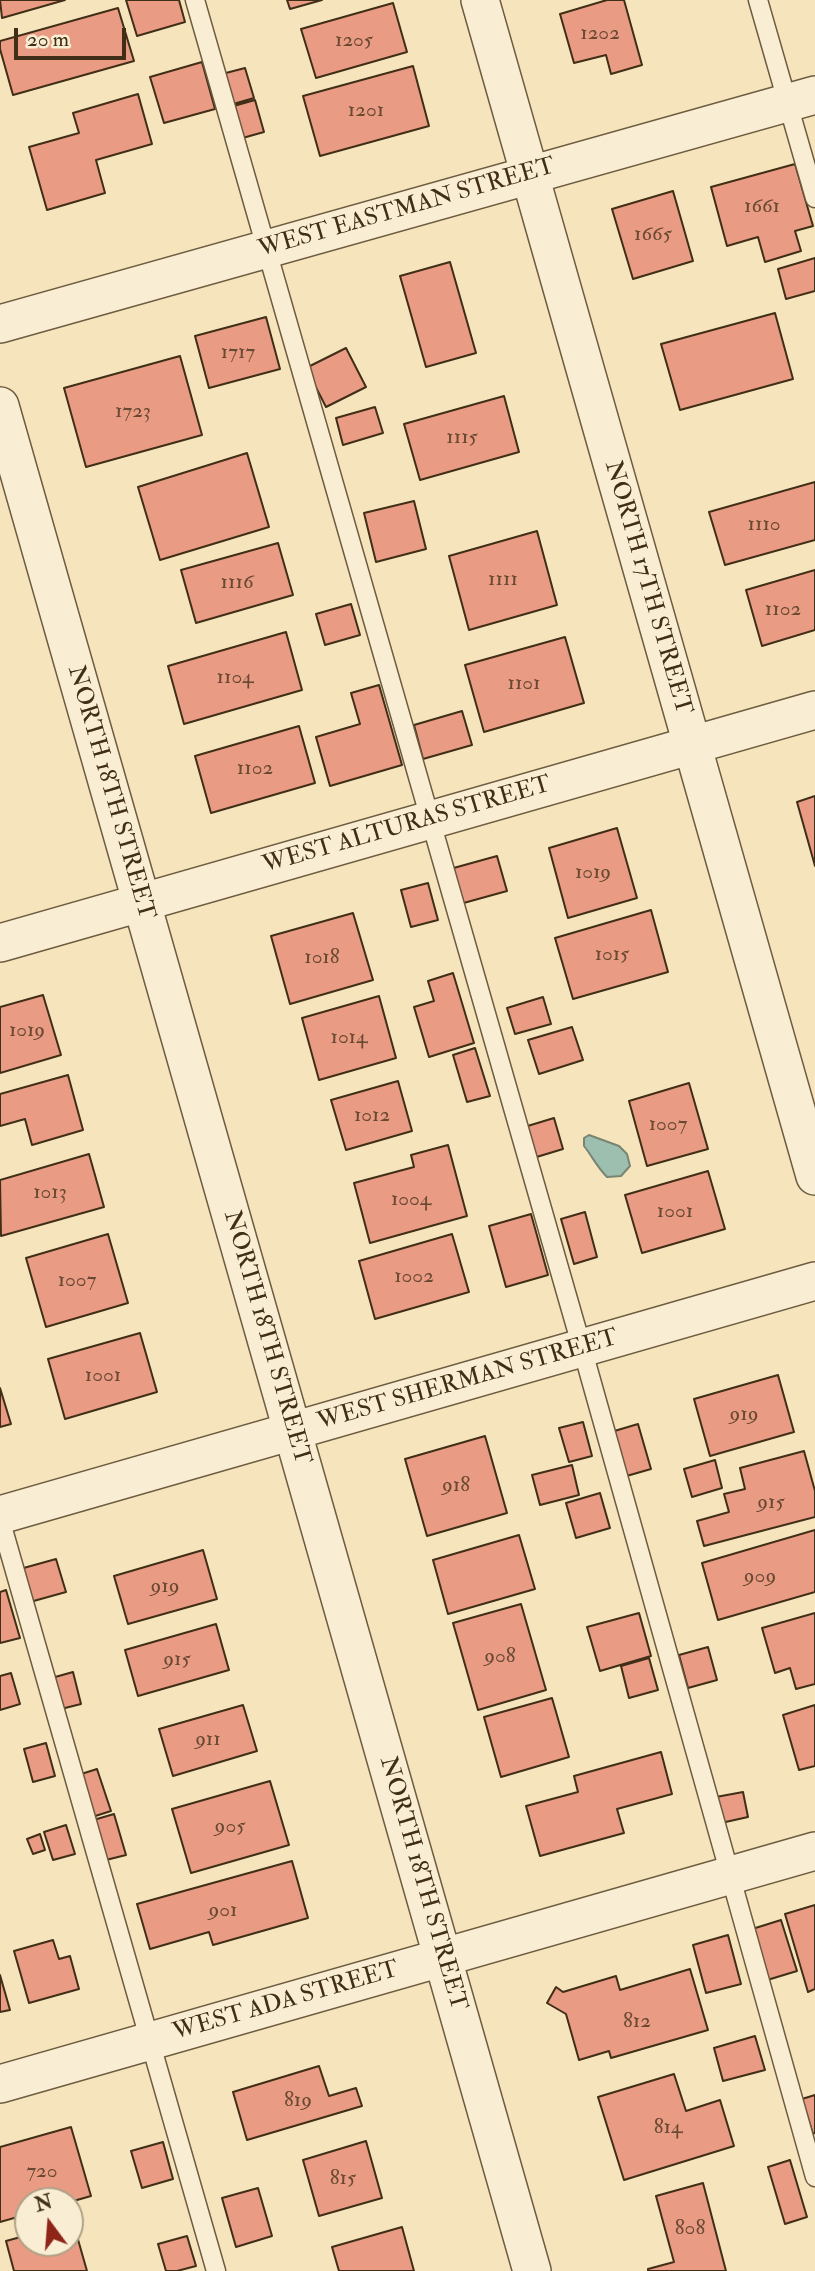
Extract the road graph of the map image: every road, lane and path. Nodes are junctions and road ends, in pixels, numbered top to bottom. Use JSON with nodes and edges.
{"nodes":[{"id":1,"x":195,"y":0,"type":"edge"},
{"id":2,"x":480,"y":0,"type":"edge"},
{"id":3,"x":758,"y":0,"type":"edge"},
{"id":4,"x":801,"y":99,"type":"edge"},
{"id":5,"x":530,"y":175,"type":"junction"},
{"id":6,"x":815,"y":198,"type":"edge"},
{"id":7,"x":267,"y":248,"type":"junction"},
{"id":8,"x":0,"y":324,"type":"edge"},
{"id":9,"x":0,"y":406,"type":"edge"},
{"id":10,"x":815,"y":710,"type":"edge"},
{"id":11,"x":692,"y":745,"type":"junction"},
{"id":12,"x":429,"y":820,"type":"junction"},
{"id":13,"x":141,"y":903,"type":"junction"},
{"id":14,"x":0,"y":943,"type":"edge"},
{"id":15,"x":815,"y":1176,"type":"edge"},
{"id":16,"x":815,"y":1281,"type":"edge"},
{"id":17,"x":582,"y":1348,"type":"junction"},
{"id":18,"x":292,"y":1431,"type":"junction"},
{"id":19,"x":0,"y":1517,"type":"edge"},
{"id":20,"x":815,"y":1851,"type":"edge"},
{"id":21,"x":729,"y":1876,"type":"junction"},
{"id":22,"x":443,"y":1957,"type":"junction"},
{"id":23,"x":150,"y":2041,"type":"junction"},
{"id":24,"x":0,"y":2084,"type":"edge"},
{"id":25,"x":815,"y":2177,"type":"edge"},
{"id":26,"x":216,"y":2271,"type":"edge"},
{"id":27,"x":532,"y":2271,"type":"edge"}],
"edges":[{"from":1,"to":7,"type":"lane"},
{"from":2,"to":5,"type":"street","name":"NORTH 17TH STREET"},
{"from":3,"to":4,"type":"lane"},
{"from":4,"to":5,"type":"street","name":"WEST EASTMAN STREET"},
{"from":4,"to":6,"type":"lane"},
{"from":5,"to":7,"type":"street","name":"WEST EASTMAN STREET"},
{"from":5,"to":11,"type":"street","name":"NORTH 17TH STREET"},
{"from":7,"to":8,"type":"street","name":"WEST EASTMAN STREET"},
{"from":7,"to":12,"type":"lane"},
{"from":9,"to":13,"type":"street","name":"NORTH 18TH STREET"},
{"from":10,"to":11,"type":"street","name":"WEST ALTURAS STREET"},
{"from":11,"to":12,"type":"street","name":"WEST ALTURAS STREET"},
{"from":11,"to":15,"type":"street","name":"NORTH 17TH STREET"},
{"from":12,"to":13,"type":"street","name":"WEST ALTURAS STREET"},
{"from":12,"to":17,"type":"lane"},
{"from":13,"to":14,"type":"street","name":"WEST ALTURAS STREET"},
{"from":13,"to":18,"type":"street","name":"NORTH 18TH STREET"},
{"from":16,"to":17,"type":"street","name":"WEST SHERMAN STREET"},
{"from":17,"to":18,"type":"street","name":"WEST SHERMAN STREET"},
{"from":17,"to":21,"type":"lane"},
{"from":18,"to":19,"type":"street","name":"WEST SHERMAN STREET"},
{"from":18,"to":22,"type":"street","name":"NORTH 18TH STREET"},
{"from":19,"to":23,"type":"lane"},
{"from":20,"to":21,"type":"street","name":"WEST ADA STREET"},
{"from":21,"to":22,"type":"street","name":"WEST ADA STREET"},
{"from":21,"to":25,"type":"lane"},
{"from":22,"to":23,"type":"street","name":"WEST ADA STREET"},
{"from":22,"to":27,"type":"street","name":"NORTH 18TH STREET"},
{"from":23,"to":24,"type":"street","name":"WEST ADA STREET"},
{"from":23,"to":26,"type":"lane"}]}
